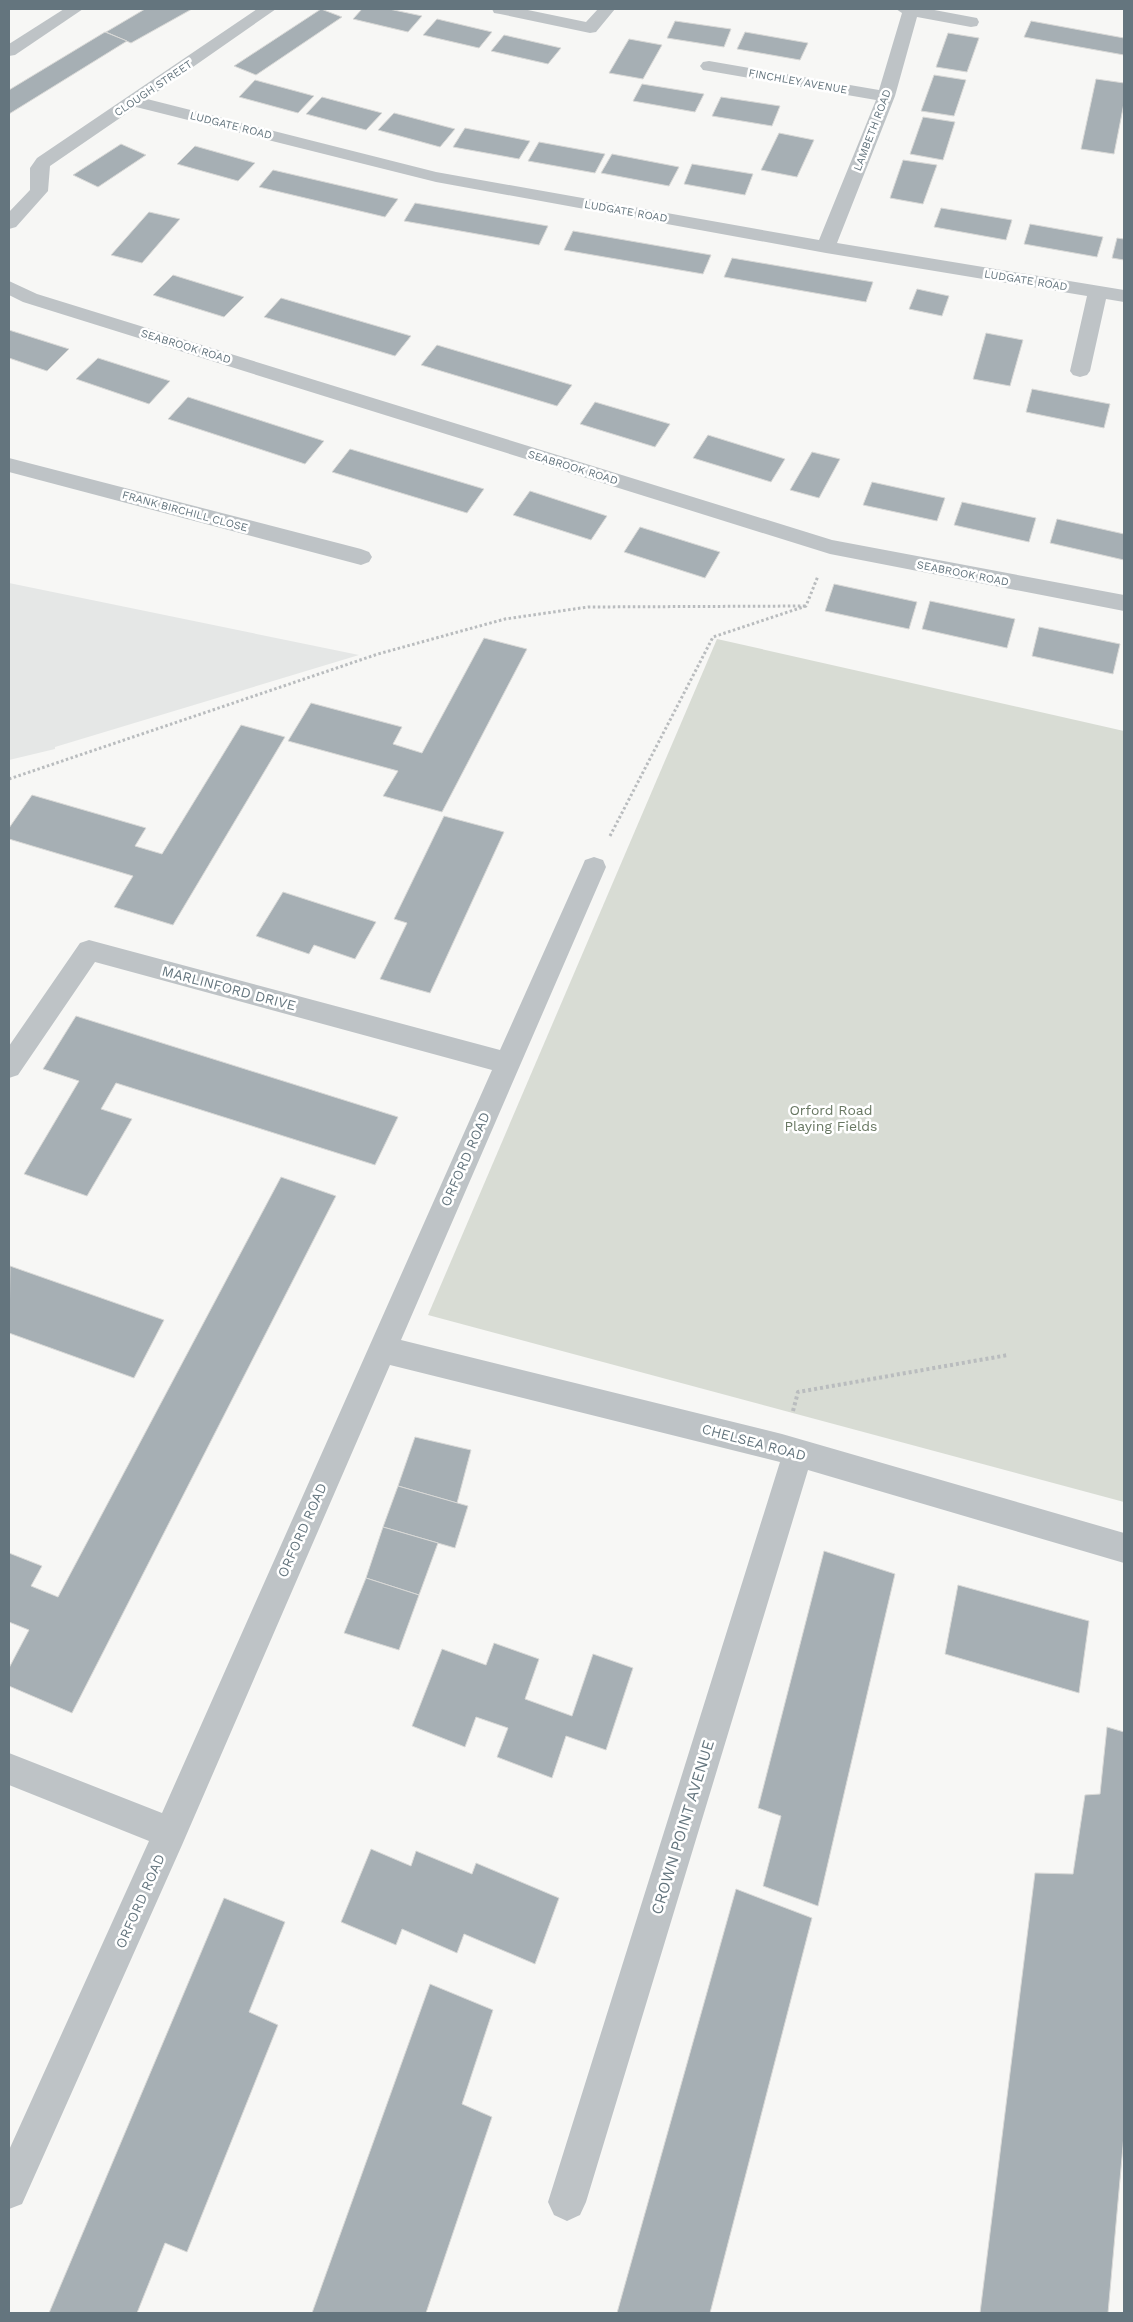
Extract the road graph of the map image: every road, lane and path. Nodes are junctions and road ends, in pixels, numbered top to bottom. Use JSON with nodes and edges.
{"nodes":[{"id":1,"x":75,"y":9,"type":"edge"},
{"id":2,"x":268,"y":9,"type":"edge"},
{"id":3,"x":500,"y":9,"type":"edge"},
{"id":4,"x":607,"y":9,"type":"edge"},
{"id":5,"x":908,"y":10,"type":"edge"},
{"id":6,"x":971,"y":22,"type":"dead end"},
{"id":7,"x":9,"y":51,"type":"edge"},
{"id":8,"x":710,"y":66,"type":"dead end"},
{"id":9,"x":886,"y":96,"type":"junction"},
{"id":10,"x":134,"y":101,"type":"junction"},
{"id":11,"x":9,"y":223,"type":"edge"},
{"id":12,"x":826,"y":247,"type":"junction"},
{"id":13,"x":9,"y":287,"type":"edge"},
{"id":14,"x":1098,"y":291,"type":"junction"},
{"id":15,"x":1124,"y":296,"type":"edge"},
{"id":16,"x":1080,"y":371,"type":"dead end"},
{"id":17,"x":9,"y":465,"type":"edge"},
{"id":18,"x":830,"y":547,"type":"junction"},
{"id":19,"x":360,"y":557,"type":"dead end"},
{"id":20,"x":1124,"y":604,"type":"edge"},
{"id":21,"x":806,"y":606,"type":"junction"},
{"id":22,"x":9,"y":779,"type":"edge"},
{"id":23,"x":594,"y":867,"type":"joint"},
{"id":24,"x":507,"y":1063,"type":"junction"},
{"id":25,"x":9,"y":1068,"type":"edge"},
{"id":26,"x":381,"y":1349,"type":"junction"},
{"id":27,"x":1008,"y":1355,"type":"dead end"},
{"id":28,"x":790,"y":1450,"type":"junction"},
{"id":29,"x":1124,"y":1548,"type":"edge"},
{"id":30,"x":9,"y":1769,"type":"edge"},
{"id":31,"x":170,"y":1833,"type":"junction"},
{"id":32,"x":9,"y":2191,"type":"edge"},
{"id":33,"x":567,"y":2202,"type":"dead end"}],
"edges":[{"from":1,"to":7,"type":"street"},
{"from":2,"to":10,"type":"street","name":"CLOUGH STREET"},
{"from":3,"to":4,"type":"street"},
{"from":5,"to":6,"type":"street"},
{"from":5,"to":9,"type":"street","name":"LAMBETH ROAD"},
{"from":8,"to":9,"type":"street","name":"FINCHLEY AVENUE"},
{"from":9,"to":12,"type":"street","name":"LAMBETH ROAD"},
{"from":10,"to":11,"type":"street","name":"CLOUGH STREET"},
{"from":10,"to":12,"type":"street","name":"LUDGATE ROAD"},
{"from":12,"to":14,"type":"street","name":"LUDGATE ROAD"},
{"from":13,"to":18,"type":"street","name":"SEABROOK ROAD"},
{"from":14,"to":15,"type":"street","name":"LUDGATE ROAD"},
{"from":14,"to":16,"type":"street"},
{"from":17,"to":19,"type":"street","name":"FRANK BIRCHILL CLOSE"},
{"from":18,"to":20,"type":"street","name":"SEABROOK ROAD"},
{"from":18,"to":21,"type":"path"},
{"from":21,"to":22,"type":"path"},
{"from":21,"to":23,"type":"path"},
{"from":23,"to":24,"type":"street","name":"ORFORD ROAD"},
{"from":24,"to":25,"type":"street","name":"MARLINFORD DRIVE"},
{"from":24,"to":26,"type":"street","name":"ORFORD ROAD"},
{"from":26,"to":28,"type":"street","name":"CHELSEA ROAD"},
{"from":26,"to":31,"type":"street","name":"ORFORD ROAD"},
{"from":27,"to":28,"type":"path"},
{"from":28,"to":29,"type":"street","name":"CHELSEA ROAD"},
{"from":28,"to":33,"type":"street","name":"CROWN POINT AVENUE"},
{"from":30,"to":31,"type":"street"},
{"from":31,"to":32,"type":"street","name":"ORFORD ROAD"}]}
